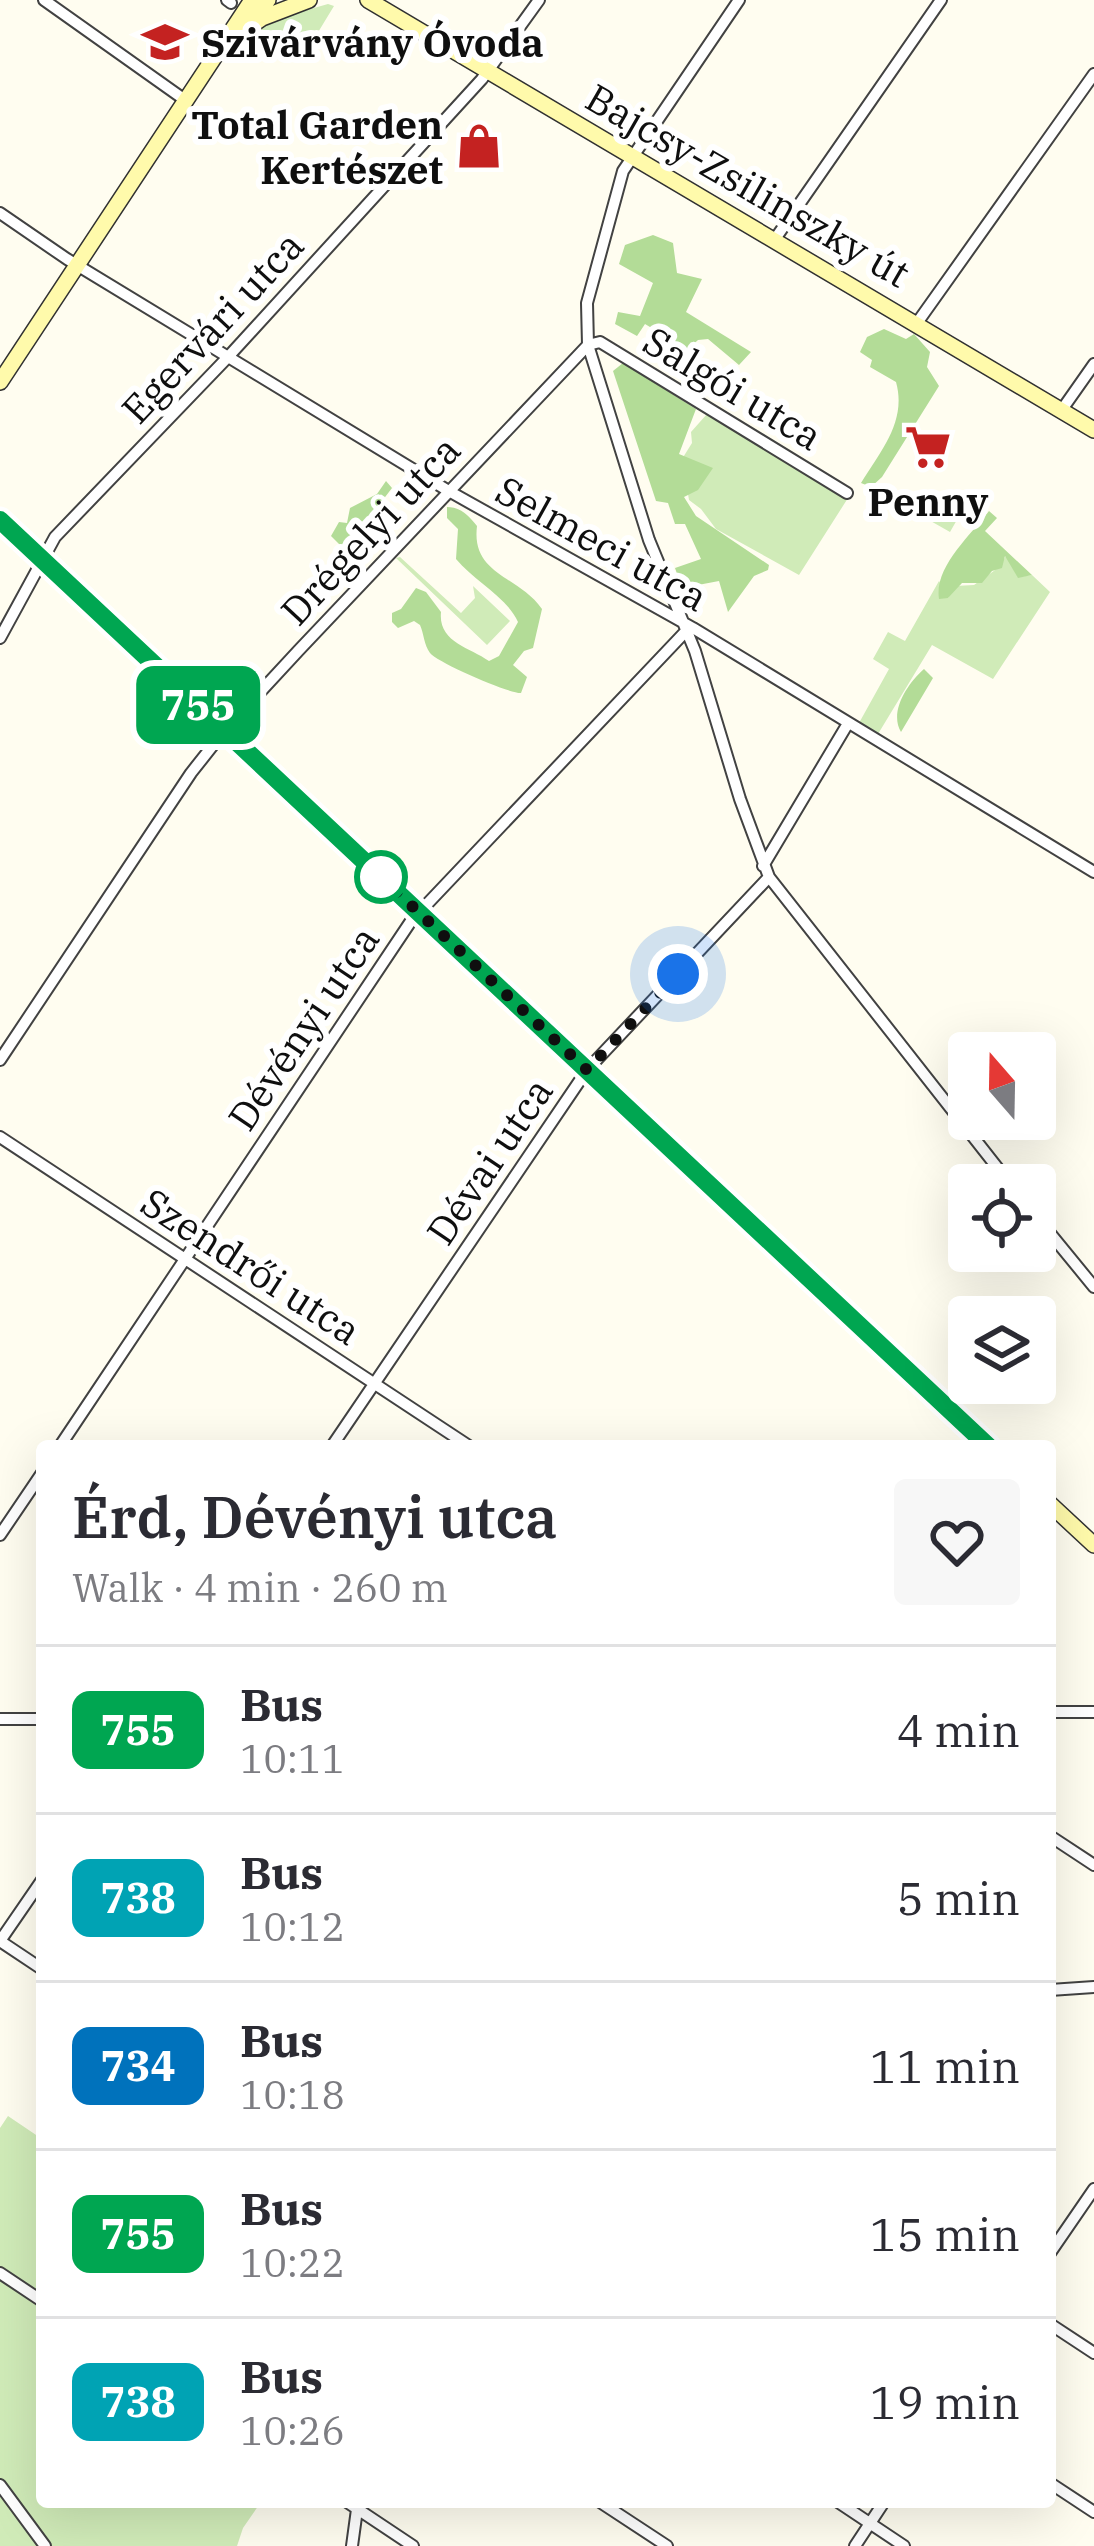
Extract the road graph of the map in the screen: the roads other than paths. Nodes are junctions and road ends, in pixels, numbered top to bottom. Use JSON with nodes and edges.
{"nodes":[{"id":1,"x":44,"y":0,"type":"edge"},
{"id":2,"x":268,"y":0,"type":"edge"},
{"id":3,"x":309,"y":0,"type":"edge"},
{"id":4,"x":349,"y":0,"type":"edge"},
{"id":5,"x":367,"y":0,"type":"edge"},
{"id":6,"x":539,"y":0,"type":"edge"},
{"id":7,"x":739,"y":0,"type":"edge"},
{"id":8,"x":941,"y":0,"type":"edge"},
{"id":9,"x":239,"y":1,"type":"edge"},
{"id":10,"x":228,"y":41,"type":"junction"},
{"id":11,"x":489,"y":71,"type":"junction"},
{"id":12,"x":1094,"y":74,"type":"edge"},
{"id":13,"x":185,"y":100,"type":"junction"},
{"id":14,"x":632,"y":155,"type":"junction"},
{"id":15,"x":0,"y":213,"type":"edge"},
{"id":16,"x":775,"y":239,"type":"junction"},
{"id":17,"x":79,"y":266,"type":"junction"},
{"id":18,"x":917,"y":323,"type":"junction"},
{"id":19,"x":588,"y":345,"type":"junction"},
{"id":20,"x":228,"y":357,"type":"junction"},
{"id":21,"x":1094,"y":364,"type":"edge"},
{"id":22,"x":0,"y":382,"type":"edge"},
{"id":23,"x":1061,"y":411,"type":"junction"},
{"id":24,"x":1094,"y":430,"type":"edge"},
{"id":25,"x":447,"y":490,"type":"junction"},
{"id":26,"x":847,"y":493,"type":"dead end"},
{"id":27,"x":0,"y":520,"type":"edge"},
{"id":28,"x":40,"y":560,"type":"junction"},
{"id":29,"x":685,"y":627,"type":"junction"},
{"id":30,"x":0,"y":638,"type":"edge"},
{"id":31,"x":847,"y":724,"type":"junction"},
{"id":32,"x":225,"y":730,"type":"junction"},
{"id":33,"x":766,"y":871,"type":"junction"},
{"id":34,"x":1094,"y":872,"type":"edge"},
{"id":35,"x":418,"y":912,"type":"junction"},
{"id":36,"x":0,"y":1060,"type":"edge"},
{"id":37,"x":587,"y":1070,"type":"junction"},
{"id":38,"x":0,"y":1137,"type":"edge"},
{"id":39,"x":995,"y":1164,"type":"edge"},
{"id":40,"x":1056,"y":1241,"type":"edge"},
{"id":41,"x":182,"y":1257,"type":"junction"},
{"id":42,"x":1094,"y":1287,"type":"edge"},
{"id":43,"x":374,"y":1382,"type":"junction"},
{"id":44,"x":64,"y":1440,"type":"edge"},
{"id":45,"x":336,"y":1440,"type":"edge"},
{"id":46,"x":461,"y":1440,"type":"edge"},
{"id":47,"x":982,"y":1440,"type":"edge"},
{"id":48,"x":36,"y":1482,"type":"edge"},
{"id":49,"x":1056,"y":1509,"type":"edge"},
{"id":50,"x":0,"y":1535,"type":"edge"},
{"id":51,"x":1092,"y":1539,"type":"edge"},
{"id":52,"x":1056,"y":1712,"type":"edge"},
{"id":53,"x":1094,"y":1712,"type":"edge"},
{"id":54,"x":0,"y":1719,"type":"edge"},
{"id":55,"x":36,"y":1719,"type":"edge"},
{"id":56,"x":1056,"y":1840,"type":"edge"},
{"id":57,"x":1094,"y":1865,"type":"edge"},
{"id":58,"x":36,"y":1889,"type":"edge"},
{"id":59,"x":0,"y":1941,"type":"edge"},
{"id":60,"x":36,"y":1965,"type":"edge"},
{"id":61,"x":1094,"y":1987,"type":"edge"},
{"id":62,"x":1056,"y":1990,"type":"edge"},
{"id":63,"x":1094,"y":2189,"type":"edge"},
{"id":64,"x":1056,"y":2244,"type":"edge"},
{"id":65,"x":0,"y":2273,"type":"edge"},
{"id":66,"x":36,"y":2297,"type":"edge"},
{"id":67,"x":1056,"y":2328,"type":"edge"},
{"id":68,"x":1094,"y":2354,"type":"edge"},
{"id":69,"x":0,"y":2485,"type":"edge"},
{"id":70,"x":1056,"y":2487,"type":"edge"},
{"id":71,"x":354,"y":2508,"type":"edge"},
{"id":72,"x":360,"y":2508,"type":"edge"},
{"id":73,"x":609,"y":2508,"type":"edge"},
{"id":74,"x":847,"y":2508,"type":"edge"},
{"id":75,"x":880,"y":2508,"type":"edge"},
{"id":76,"x":1094,"y":2512,"type":"edge"},
{"id":77,"x":870,"y":2523,"type":"junction"},
{"id":78,"x":45,"y":2546,"type":"edge"},
{"id":79,"x":352,"y":2546,"type":"edge"},
{"id":80,"x":413,"y":2546,"type":"edge"},
{"id":81,"x":667,"y":2546,"type":"edge"},
{"id":82,"x":855,"y":2546,"type":"edge"},
{"id":83,"x":904,"y":2546,"type":"edge"}],
"edges":[{"from":1,"to":13,"type":"street"},
{"from":2,"to":10,"type":"street"},
{"from":3,"to":10,"type":"street"},
{"from":4,"to":5,"type":"street"},
{"from":5,"to":11,"type":"street","name":"Bajcsy-Zsilinszky út"},
{"from":6,"to":11,"type":"street","name":"Egervári utca"},
{"from":7,"to":14,"type":"street"},
{"from":8,"to":16,"type":"street"},
{"from":9,"to":10,"type":"street"},
{"from":10,"to":13,"type":"street"},
{"from":11,"to":14,"type":"street","name":"Bajcsy-Zsilinszky út"},
{"from":11,"to":20,"type":"street","name":"Egervári utca"},
{"from":12,"to":18,"type":"street"},
{"from":13,"to":17,"type":"street"},
{"from":14,"to":16,"type":"street","name":"Bajcsy-Zsilinszky út"},
{"from":14,"to":19,"type":"street"},
{"from":15,"to":17,"type":"street","name":"Selmeci utca"},
{"from":16,"to":18,"type":"street","name":"Bajcsy-Zsilinszky út"},
{"from":17,"to":20,"type":"street","name":"Selmeci utca"},
{"from":17,"to":22,"type":"street"},
{"from":18,"to":23,"type":"street","name":"Bajcsy-Zsilinszky út"},
{"from":19,"to":25,"type":"street","name":"Drégelyi utca"},
{"from":19,"to":26,"type":"street","name":"Salgói utca"},
{"from":19,"to":29,"type":"street"},
{"from":20,"to":25,"type":"street","name":"Selmeci utca"},
{"from":20,"to":28,"type":"street","name":"Egervári utca"},
{"from":21,"to":23,"type":"street"},
{"from":23,"to":24,"type":"street","name":"Bajcsy-Zsilinszky út"},
{"from":25,"to":29,"type":"street","name":"Selmeci utca"},
{"from":25,"to":32,"type":"street","name":"Drégelyi utca"},
{"from":27,"to":28,"type":"street"},
{"from":28,"to":30,"type":"street","name":"Egervári utca"},
{"from":28,"to":32,"type":"street"},
{"from":29,"to":31,"type":"street","name":"Selmeci utca"},
{"from":29,"to":33,"type":"street"},
{"from":29,"to":35,"type":"street","name":"Dévényi utca"},
{"from":31,"to":33,"type":"street","name":"Dévai utca"},
{"from":31,"to":34,"type":"street","name":"Selmeci utca"},
{"from":32,"to":35,"type":"street"},
{"from":32,"to":36,"type":"street","name":"Drégelyi utca"},
{"from":33,"to":37,"type":"street","name":"Dévai utca"},
{"from":33,"to":39,"type":"street"},
{"from":35,"to":37,"type":"street"},
{"from":35,"to":41,"type":"street","name":"Dévényi utca"},
{"from":37,"to":43,"type":"street","name":"Dévai utca"},
{"from":37,"to":47,"type":"street"},
{"from":38,"to":41,"type":"street","name":"Szendrői utca"},
{"from":40,"to":42,"type":"street"},
{"from":41,"to":43,"type":"street","name":"Szendrői utca"},
{"from":41,"to":44,"type":"street","name":"Dévényi utca"},
{"from":43,"to":45,"type":"street","name":"Dévai utca"},
{"from":43,"to":46,"type":"street","name":"Szendrői utca"},
{"from":48,"to":50,"type":"street"},
{"from":49,"to":51,"type":"street"},
{"from":52,"to":53,"type":"street"},
{"from":54,"to":55,"type":"street"},
{"from":56,"to":57,"type":"street"},
{"from":58,"to":59,"type":"street"},
{"from":59,"to":60,"type":"street"},
{"from":61,"to":62,"type":"street"},
{"from":63,"to":64,"type":"street"},
{"from":65,"to":66,"type":"street"},
{"from":67,"to":68,"type":"street"},
{"from":69,"to":78,"type":"street"},
{"from":70,"to":76,"type":"street"},
{"from":71,"to":79,"type":"street"},
{"from":72,"to":80,"type":"street"},
{"from":73,"to":81,"type":"street"},
{"from":74,"to":77,"type":"street"},
{"from":75,"to":77,"type":"street"},
{"from":77,"to":82,"type":"street"},
{"from":77,"to":83,"type":"street"}]}
